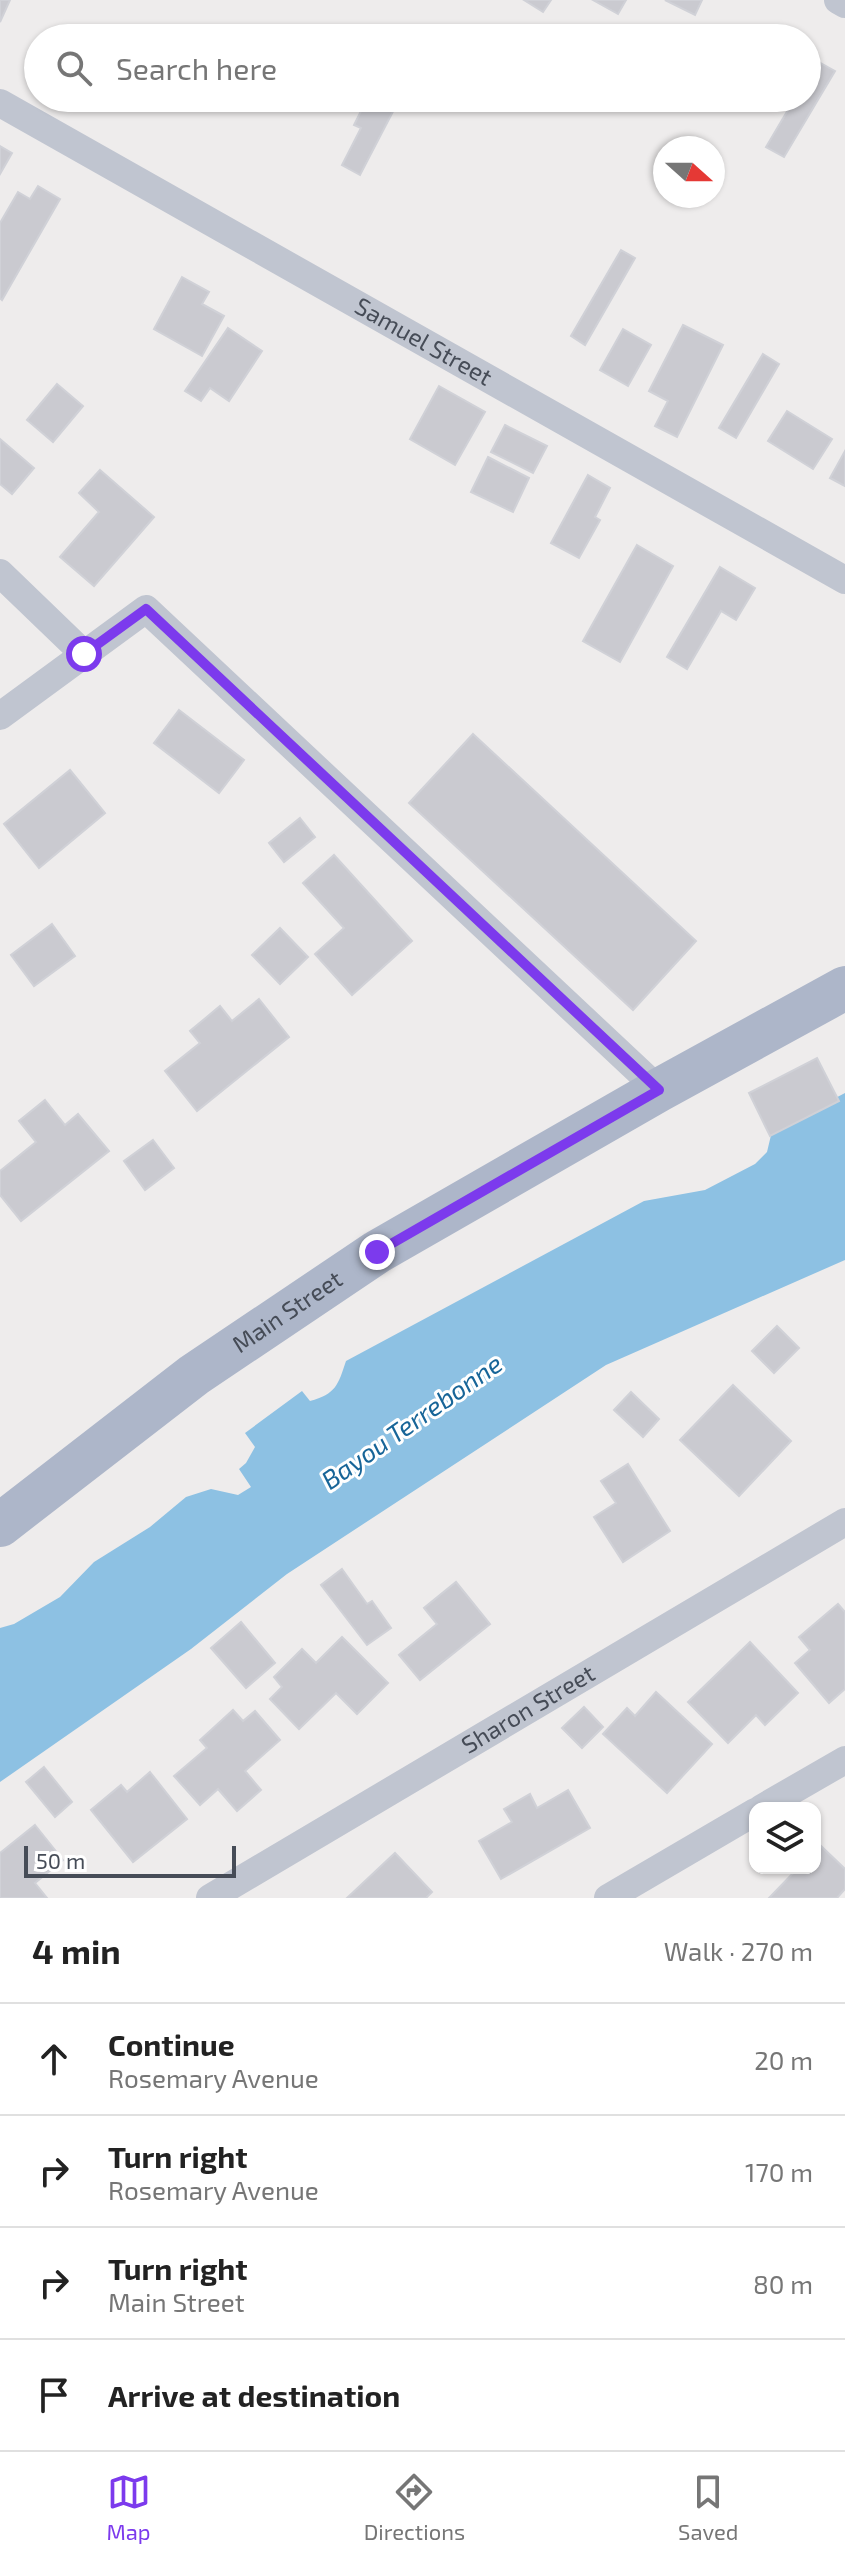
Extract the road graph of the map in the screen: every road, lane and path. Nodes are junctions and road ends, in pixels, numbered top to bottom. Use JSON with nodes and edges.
{"nodes":[{"id":1,"x":838,"y":0,"type":"edge"},
{"id":2,"x":845,"y":4,"type":"edge"},
{"id":3,"x":0,"y":103,"type":"edge"},
{"id":4,"x":0,"y":573,"type":"edge"},
{"id":5,"x":845,"y":580,"type":"edge"},
{"id":6,"x":84,"y":654,"type":"junction"},
{"id":7,"x":0,"y":716,"type":"edge"},
{"id":8,"x":845,"y":988,"type":"edge"},
{"id":9,"x":659,"y":1090,"type":"junction"},
{"id":10,"x":845,"y":1522,"type":"edge"},
{"id":11,"x":0,"y":1525,"type":"edge"},
{"id":12,"x":845,"y":1760,"type":"edge"},
{"id":13,"x":772,"y":1802,"type":"edge"},
{"id":14,"x":749,"y":1816,"type":"edge"},
{"id":15,"x":210,"y":1898,"type":"edge"},
{"id":16,"x":608,"y":1898,"type":"edge"}],
"edges":[{"from":1,"to":2,"type":"street"},
{"from":3,"to":5,"type":"street","name":"Samuel Street"},
{"from":4,"to":6,"type":"street"},
{"from":6,"to":7,"type":"street"},
{"from":6,"to":9,"type":"street"},
{"from":8,"to":9,"type":"main road","name":"Main Street"},
{"from":9,"to":11,"type":"main road","name":"Main Street"},
{"from":10,"to":15,"type":"street","name":"Sharon Street"},
{"from":12,"to":13,"type":"street"},
{"from":14,"to":16,"type":"street"}]}
